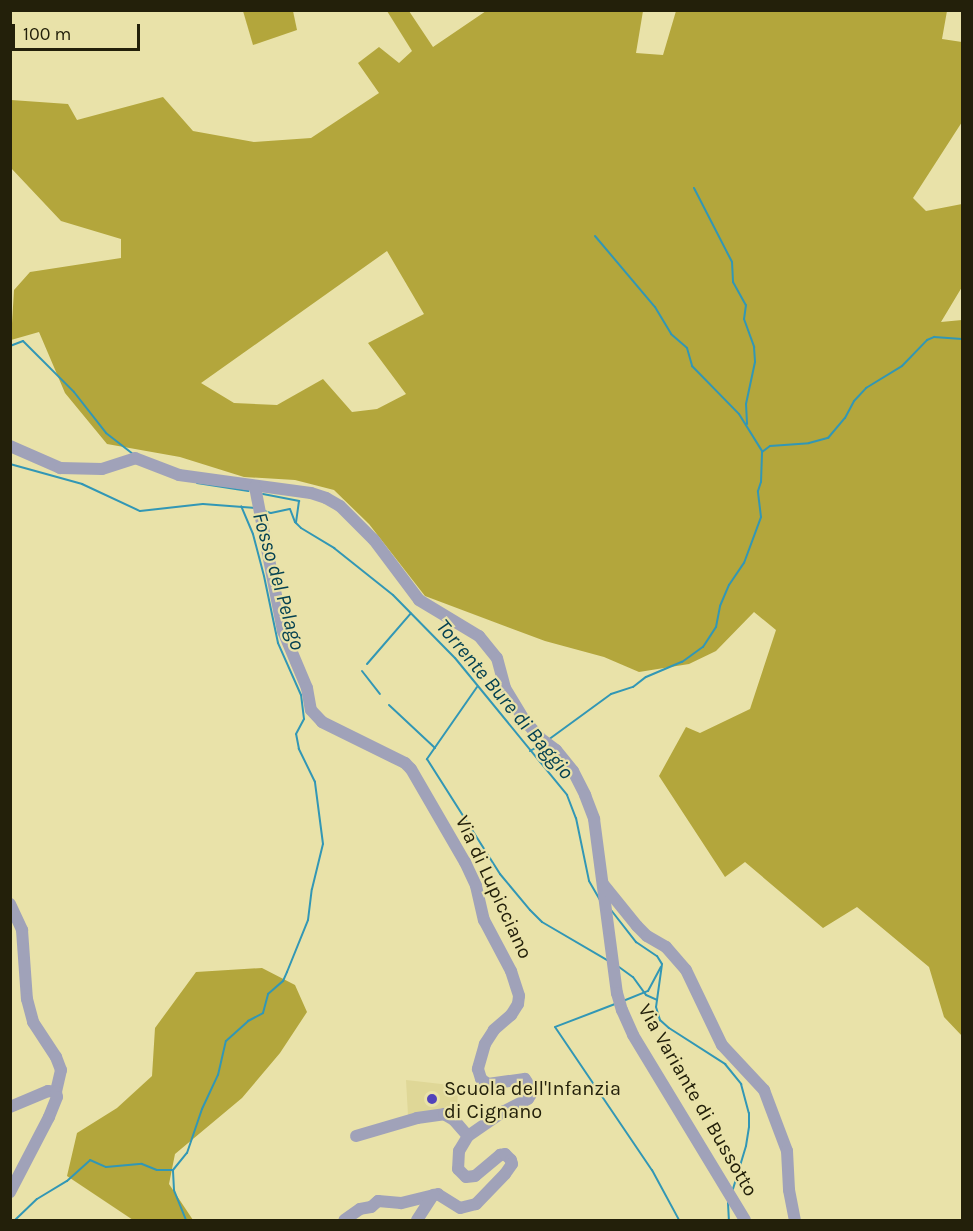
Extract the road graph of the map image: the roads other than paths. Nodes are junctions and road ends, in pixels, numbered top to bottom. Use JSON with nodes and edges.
{"nodes":[{"id":1,"x":10,"y":446,"type":"edge"},
{"id":2,"x":255,"y":492,"type":"junction"},
{"id":3,"x":603,"y":888,"type":"junction"},
{"id":4,"x":10,"y":904,"type":"edge"},
{"id":5,"x":56,"y":1092,"type":"junction"},
{"id":6,"x":10,"y":1107,"type":"edge"},
{"id":7,"x":356,"y":1136,"type":"dead end"},
{"id":8,"x":468,"y":1136,"type":"junction"},
{"id":9,"x":10,"y":1191,"type":"edge"},
{"id":10,"x":433,"y":1195,"type":"junction"},
{"id":11,"x":344,"y":1221,"type":"edge"},
{"id":12,"x":417,"y":1221,"type":"edge"},
{"id":13,"x":745,"y":1221,"type":"edge"},
{"id":14,"x":795,"y":1221,"type":"edge"}],
"edges":[{"from":1,"to":2,"type":"street","name":"Via Variante di Bussotto"},
{"from":2,"to":3,"type":"street","name":"Via Variante di Bussotto"},
{"from":2,"to":8,"type":"street","name":"Via di Lupicciano"},
{"from":3,"to":13,"type":"street","name":"Via Variante di Bussotto"},
{"from":3,"to":14,"type":"street"},
{"from":4,"to":5,"type":"street"},
{"from":5,"to":6,"type":"street"},
{"from":5,"to":9,"type":"street"},
{"from":7,"to":8,"type":"street"},
{"from":8,"to":10,"type":"street"},
{"from":10,"to":11,"type":"street"},
{"from":10,"to":12,"type":"street"}]}
